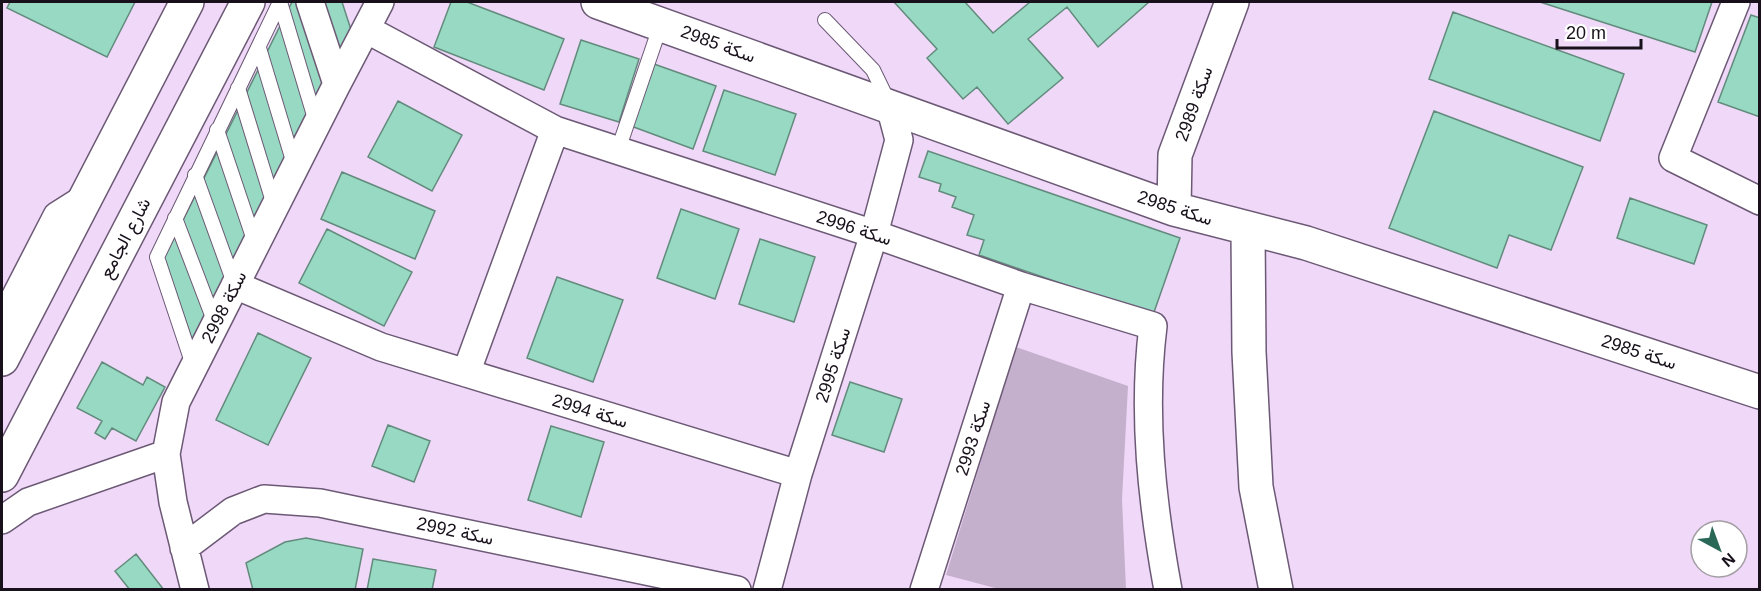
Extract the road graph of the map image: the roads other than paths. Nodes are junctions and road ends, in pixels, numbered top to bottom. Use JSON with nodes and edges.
{"nodes":[{"id":1,"x":187,"y":2,"type":"edge"},
{"id":2,"x":248,"y":2,"type":"edge"},
{"id":3,"x":280,"y":2,"type":"edge"},
{"id":4,"x":310,"y":2,"type":"edge"},
{"id":5,"x":380,"y":2,"type":"edge"},
{"id":6,"x":598,"y":2,"type":"edge"},
{"id":7,"x":1232,"y":2,"type":"edge"},
{"id":8,"x":1736,"y":2,"type":"edge"},
{"id":9,"x":825,"y":20,"type":"dead end"},
{"id":10,"x":661,"y":24,"type":"junction"},
{"id":11,"x":366,"y":29,"type":"junction"},
{"id":12,"x":259,"y":48,"type":"junction"},
{"id":13,"x":338,"y":84,"type":"junction"},
{"id":14,"x":238,"y":88,"type":"junction"},
{"id":15,"x":890,"y":106,"type":"junction"},
{"id":16,"x":926,"y":119,"type":"junction"},
{"id":17,"x":316,"y":124,"type":"junction"},
{"id":18,"x":217,"y":130,"type":"junction"},
{"id":19,"x":555,"y":130,"type":"junction"},
{"id":20,"x":899,"y":140,"type":"junction"},
{"id":21,"x":618,"y":150,"type":"junction"},
{"id":22,"x":295,"y":166,"type":"junction"},
{"id":23,"x":195,"y":174,"type":"junction"},
{"id":24,"x":87,"y":197,"type":"junction"},
{"id":25,"x":1760,"y":201,"type":"edge"},
{"id":26,"x":275,"y":207,"type":"junction"},
{"id":27,"x":1174,"y":209,"type":"junction"},
{"id":28,"x":174,"y":218,"type":"junction"},
{"id":29,"x":1248,"y":230,"type":"junction"},
{"id":30,"x":874,"y":234,"type":"junction"},
{"id":31,"x":255,"y":245,"type":"junction"},
{"id":32,"x":235,"y":285,"type":"junction"},
{"id":33,"x":1021,"y":286,"type":"junction"},
{"id":34,"x":2,"y":323,"type":"edge"},
{"id":35,"x":215,"y":323,"type":"junction"},
{"id":36,"x":2,"y":358,"type":"edge"},
{"id":37,"x":193,"y":367,"type":"junction"},
{"id":38,"x":466,"y":373,"type":"junction"},
{"id":39,"x":1760,"y":392,"type":"edge"},
{"id":40,"x":166,"y":454,"type":"junction"},
{"id":41,"x":798,"y":474,"type":"junction"},
{"id":42,"x":2,"y":475,"type":"edge"},
{"id":43,"x":2,"y":520,"type":"edge"},
{"id":44,"x":184,"y":548,"type":"junction"},
{"id":45,"x":723,"y":588,"type":"edge"},
{"id":46,"x":195,"y":590,"type":"edge"},
{"id":47,"x":766,"y":590,"type":"edge"},
{"id":48,"x":924,"y":590,"type":"edge"},
{"id":49,"x":1168,"y":590,"type":"edge"},
{"id":50,"x":1276,"y":590,"type":"edge"}],
"edges":[{"from":1,"to":24,"type":"street"},
{"from":2,"to":42,"type":"street","name":"شارع الجامع"},
{"from":3,"to":12,"type":"lane"},
{"from":3,"to":17,"type":"lane"},
{"from":4,"to":13,"type":"street"},
{"from":5,"to":11,"type":"street","name":"سكة 2998"},
{"from":6,"to":10,"type":"street","name":"سكة 2985"},
{"from":7,"to":27,"type":"street","name":"سكة 2989"},
{"from":8,"to":25,"type":"street"},
{"from":9,"to":15,"type":"lane"},
{"from":10,"to":15,"type":"street","name":"سكة 2985"},
{"from":10,"to":21,"type":"lane"},
{"from":11,"to":13,"type":"street","name":"سكة 2998"},
{"from":11,"to":19,"type":"street","name":"سكة 2996"},
{"from":12,"to":14,"type":"lane"},
{"from":12,"to":22,"type":"lane"},
{"from":13,"to":17,"type":"street","name":"سكة 2998"},
{"from":14,"to":18,"type":"lane"},
{"from":14,"to":26,"type":"lane"},
{"from":15,"to":16,"type":"street","name":"سكة 2985"},
{"from":15,"to":20,"type":"street","name":"سكة 2995"},
{"from":16,"to":20,"type":"street"},
{"from":16,"to":27,"type":"street","name":"سكة 2985"},
{"from":17,"to":22,"type":"street","name":"سكة 2998"},
{"from":18,"to":23,"type":"lane"},
{"from":18,"to":31,"type":"lane"},
{"from":19,"to":21,"type":"street","name":"سكة 2996"},
{"from":19,"to":38,"type":"street"},
{"from":20,"to":30,"type":"street","name":"سكة 2995"},
{"from":21,"to":30,"type":"street","name":"سكة 2996"},
{"from":22,"to":26,"type":"street","name":"سكة 2998"},
{"from":23,"to":28,"type":"lane"},
{"from":23,"to":32,"type":"lane"},
{"from":24,"to":34,"type":"street"},
{"from":24,"to":36,"type":"street"},
{"from":26,"to":31,"type":"street","name":"سكة 2998"},
{"from":27,"to":29,"type":"street","name":"سكة 2985"},
{"from":28,"to":35,"type":"lane"},
{"from":28,"to":37,"type":"lane"},
{"from":29,"to":39,"type":"street","name":"سكة 2985"},
{"from":29,"to":50,"type":"street"},
{"from":30,"to":33,"type":"street","name":"سكة 2996"},
{"from":30,"to":41,"type":"street","name":"سكة 2995"},
{"from":31,"to":32,"type":"street","name":"سكة 2998"},
{"from":32,"to":35,"type":"street","name":"سكة 2998"},
{"from":32,"to":38,"type":"street","name":"سكة 2994"},
{"from":33,"to":48,"type":"street","name":"سكة 2993"},
{"from":33,"to":49,"type":"street","name":"سكة 2996"},
{"from":35,"to":37,"type":"street","name":"سكة 2998"},
{"from":37,"to":40,"type":"street","name":"سكة 2998"},
{"from":38,"to":41,"type":"street","name":"سكة 2994"},
{"from":40,"to":43,"type":"street"},
{"from":40,"to":44,"type":"street"},
{"from":41,"to":47,"type":"street","name":"سكة 2995"},
{"from":44,"to":45,"type":"street","name":"سكة 2992"},
{"from":44,"to":46,"type":"street"}]}
